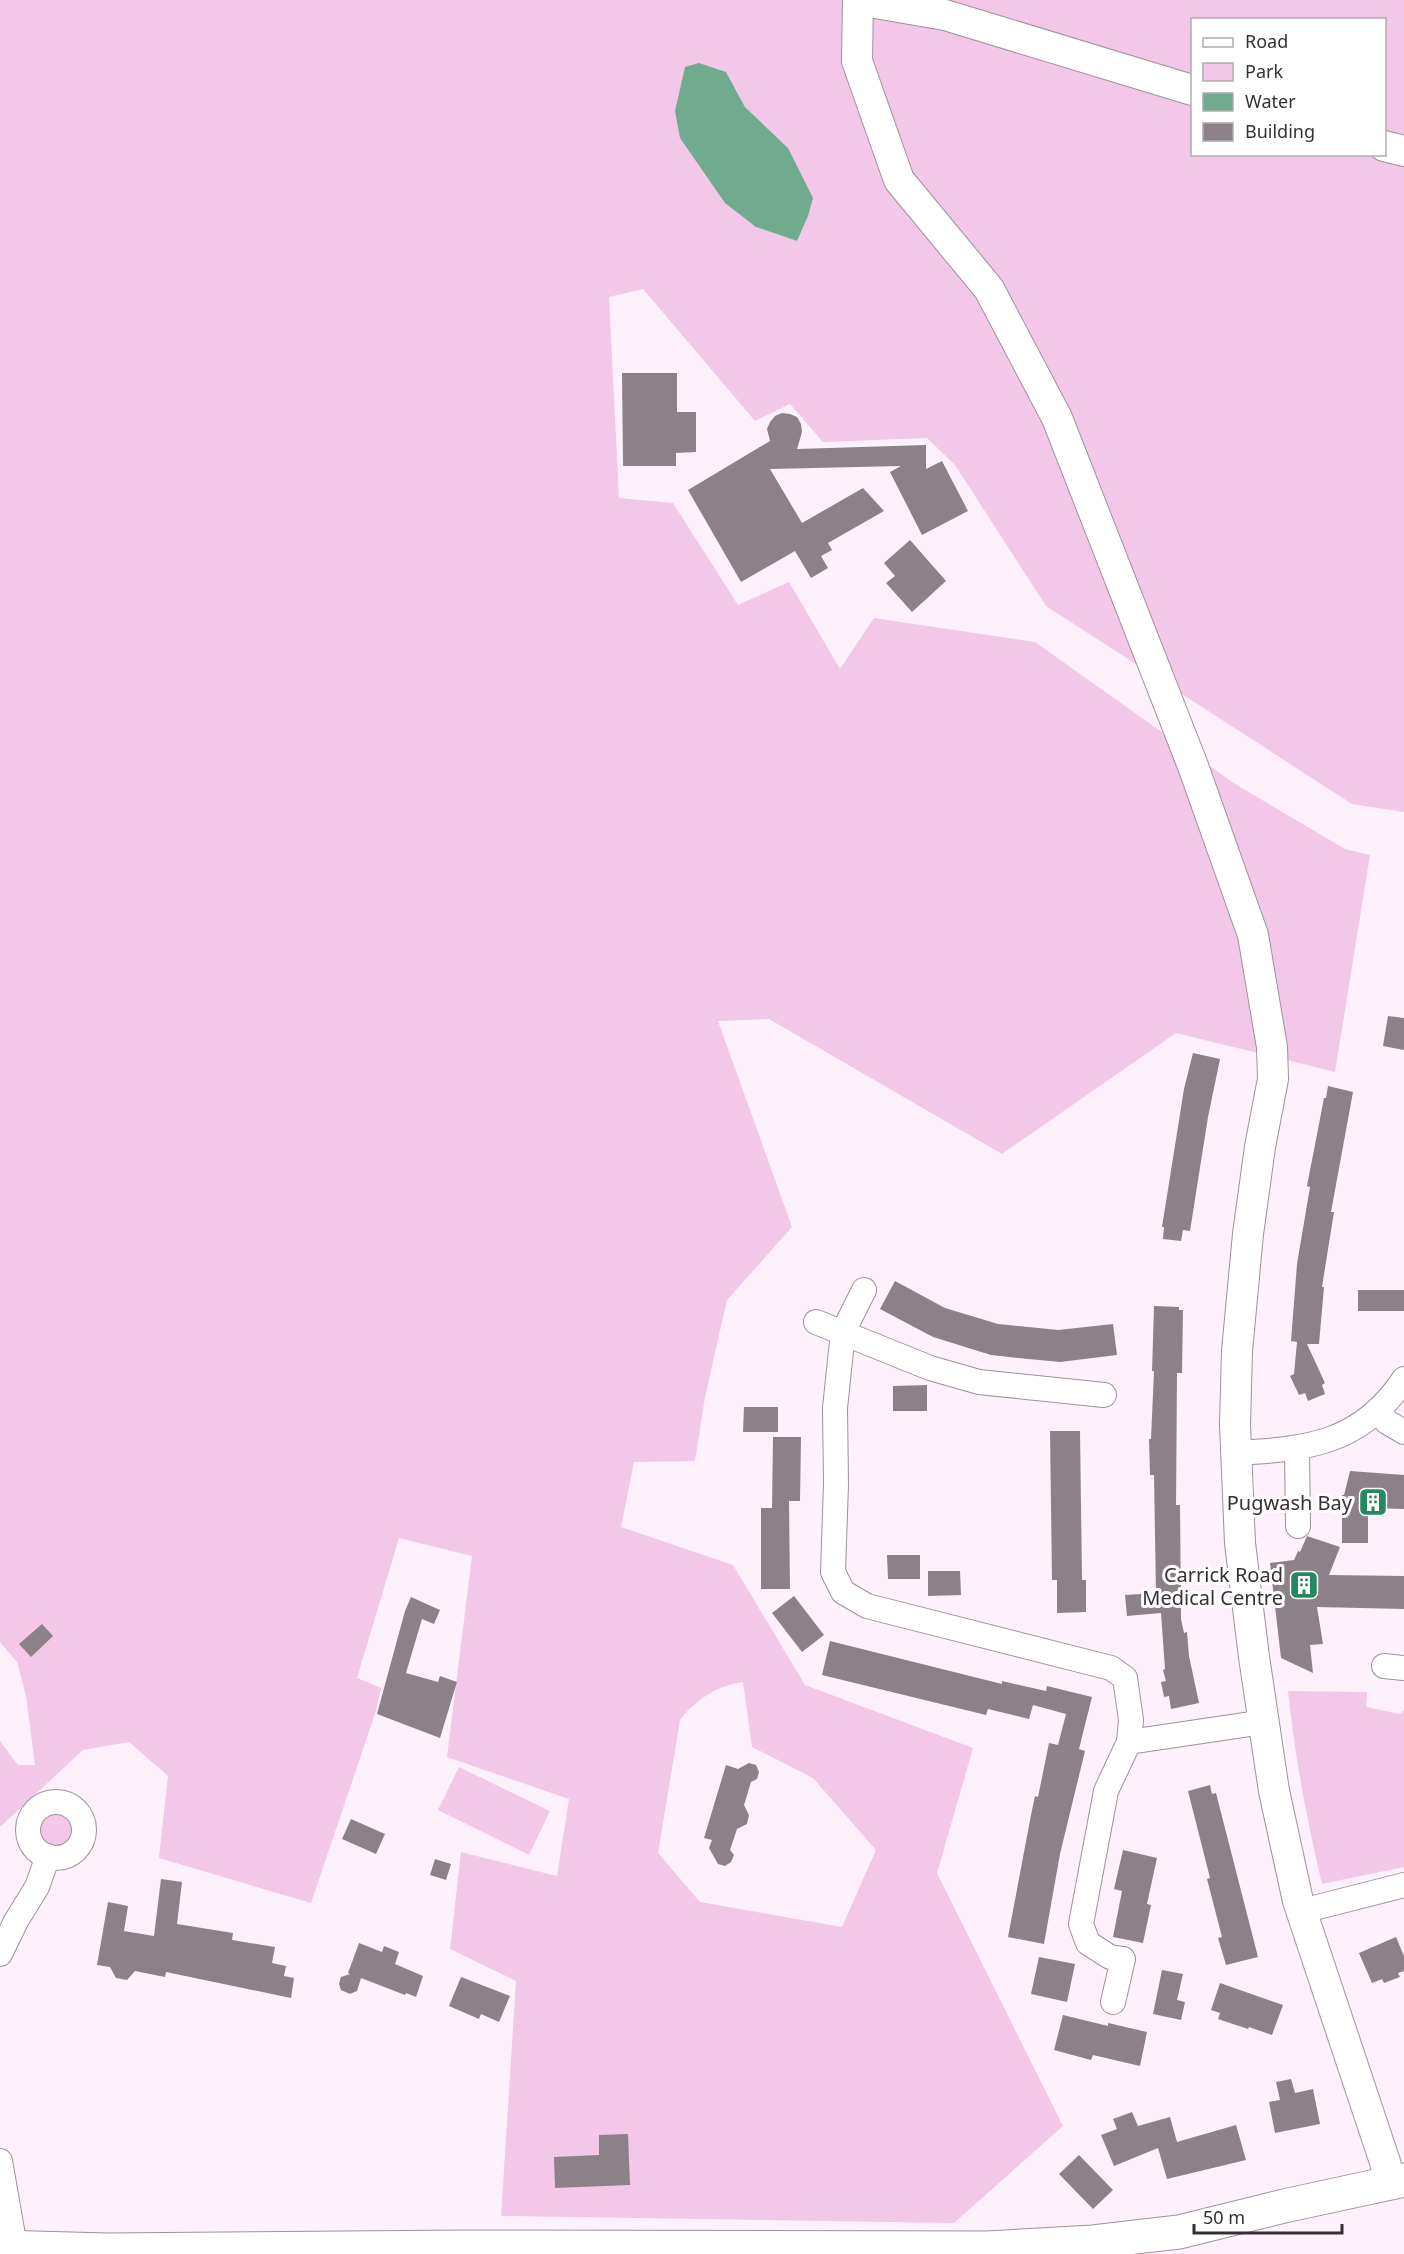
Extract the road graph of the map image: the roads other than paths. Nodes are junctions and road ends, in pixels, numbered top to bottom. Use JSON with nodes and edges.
{"nodes":[{"id":1,"x":858,"y":0,"type":"edge"},
{"id":2,"x":1191,"y":90,"type":"edge"},
{"id":3,"x":1386,"y":146,"type":"edge"},
{"id":4,"x":1404,"y":151,"type":"edge"},
{"id":5,"x":864,"y":1290,"type":"dead end"},
{"id":6,"x":816,"y":1322,"type":"dead end"},
{"id":7,"x":843,"y":1332,"type":"junction"},
{"id":8,"x":1404,"y":1379,"type":"edge"},
{"id":9,"x":1104,"y":1395,"type":"dead end"},
{"id":10,"x":1378,"y":1410,"type":"junction"},
{"id":11,"x":1404,"y":1432,"type":"edge"},
{"id":12,"x":1297,"y":1449,"type":"junction"},
{"id":13,"x":1236,"y":1453,"type":"junction"},
{"id":14,"x":1298,"y":1526,"type":"dead end"},
{"id":15,"x":1264,"y":1722,"type":"junction"},
{"id":16,"x":1129,"y":1742,"type":"junction"},
{"id":17,"x":48,"y":1856,"type":"dead end"},
{"id":18,"x":1404,"y":1884,"type":"edge"},
{"id":19,"x":1302,"y":1911,"type":"junction"},
{"id":20,"x":0,"y":1954,"type":"edge"},
{"id":21,"x":1113,"y":2002,"type":"dead end"},
{"id":22,"x":0,"y":2161,"type":"edge"},
{"id":23,"x":1397,"y":2181,"type":"edge"},
{"id":24,"x":7,"y":2247,"type":"edge"},
{"id":25,"x":376,"y":2251,"type":"edge"},
{"id":26,"x":660,"y":2251,"type":"edge"}],
"edges":[{"from":1,"to":2,"type":"street"},
{"from":1,"to":13,"type":"street"},
{"from":3,"to":4,"type":"street"},
{"from":5,"to":7,"type":"street"},
{"from":6,"to":7,"type":"street"},
{"from":7,"to":9,"type":"street"},
{"from":7,"to":16,"type":"street"},
{"from":8,"to":10,"type":"street"},
{"from":10,"to":11,"type":"street"},
{"from":10,"to":12,"type":"street"},
{"from":12,"to":13,"type":"street"},
{"from":12,"to":14,"type":"street"},
{"from":13,"to":15,"type":"street"},
{"from":15,"to":16,"type":"street"},
{"from":15,"to":19,"type":"street"},
{"from":16,"to":21,"type":"street"},
{"from":17,"to":20,"type":"street"},
{"from":18,"to":19,"type":"street"},
{"from":19,"to":23,"type":"street"},
{"from":22,"to":24,"type":"street"},
{"from":23,"to":26,"type":"main road"},
{"from":24,"to":25,"type":"main road"},
{"from":25,"to":26,"type":"main road"}]}
